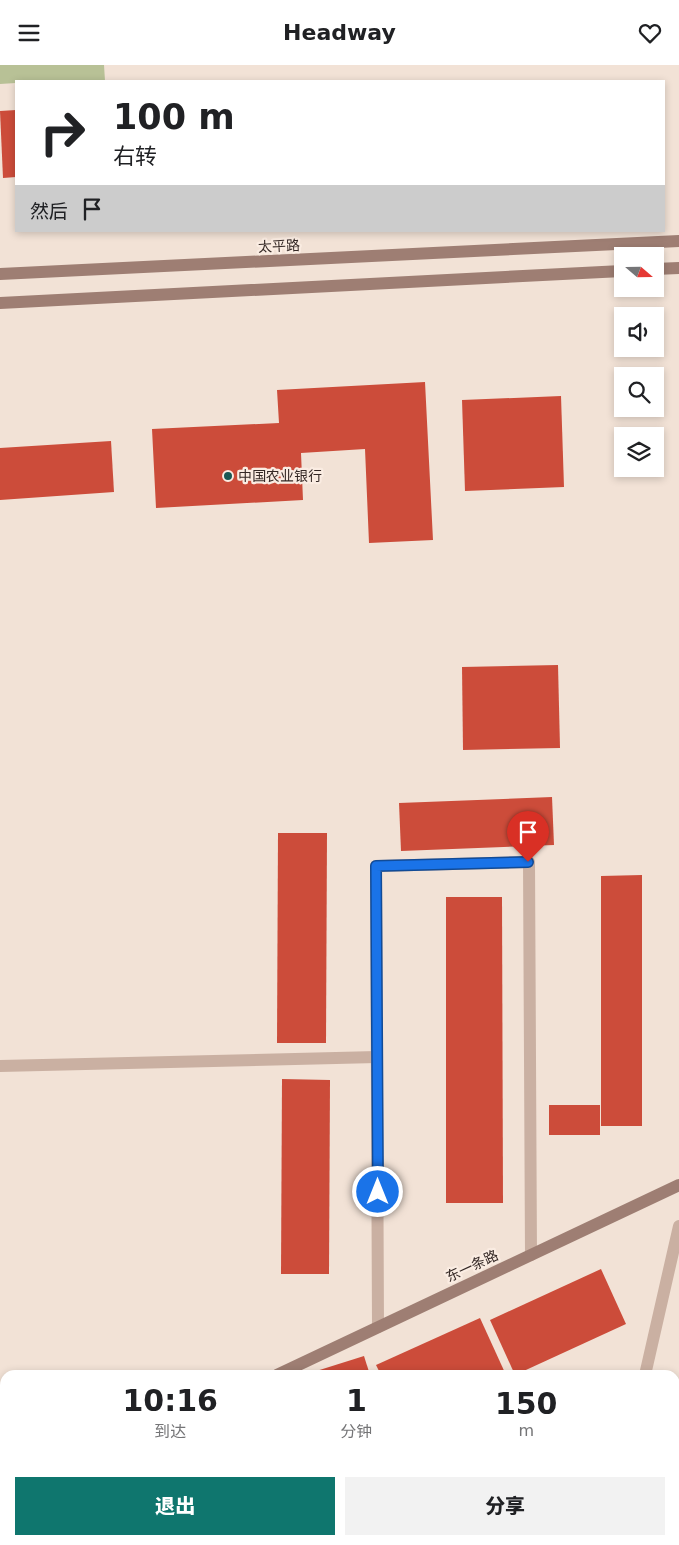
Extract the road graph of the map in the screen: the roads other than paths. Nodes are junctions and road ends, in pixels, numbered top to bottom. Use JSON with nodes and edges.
{"nodes":[{"id":1,"x":679,"y":241,"type":"edge"},
{"id":2,"x":679,"y":268,"type":"edge"},
{"id":3,"x":664,"y":269,"type":"edge"},
{"id":4,"x":614,"y":271,"type":"edge"},
{"id":5,"x":0,"y":274,"type":"edge"},
{"id":6,"x":0,"y":303,"type":"edge"},
{"id":7,"x":377,"y":1057,"type":"junction"},
{"id":8,"x":0,"y":1066,"type":"edge"},
{"id":9,"x":679,"y":1185,"type":"edge"},
{"id":10,"x":679,"y":1226,"type":"edge"},
{"id":11,"x":531,"y":1255,"type":"junction"},
{"id":12,"x":378,"y":1327,"type":"junction"},
{"id":13,"x":288,"y":1370,"type":"edge"},
{"id":14,"x":646,"y":1370,"type":"edge"}],
"edges":[{"from":1,"to":5,"type":"main road","name":"太平路"},
{"from":2,"to":3,"type":"main road"},
{"from":4,"to":6,"type":"main road"},
{"from":7,"to":8,"type":"street"},
{"from":7,"to":11,"type":"street"},
{"from":7,"to":12,"type":"street"},
{"from":9,"to":11,"type":"main road","name":"东一条路"},
{"from":10,"to":14,"type":"street"},
{"from":11,"to":12,"type":"main road","name":"东一条路"},
{"from":12,"to":13,"type":"main road","name":"东一条路"}]}
